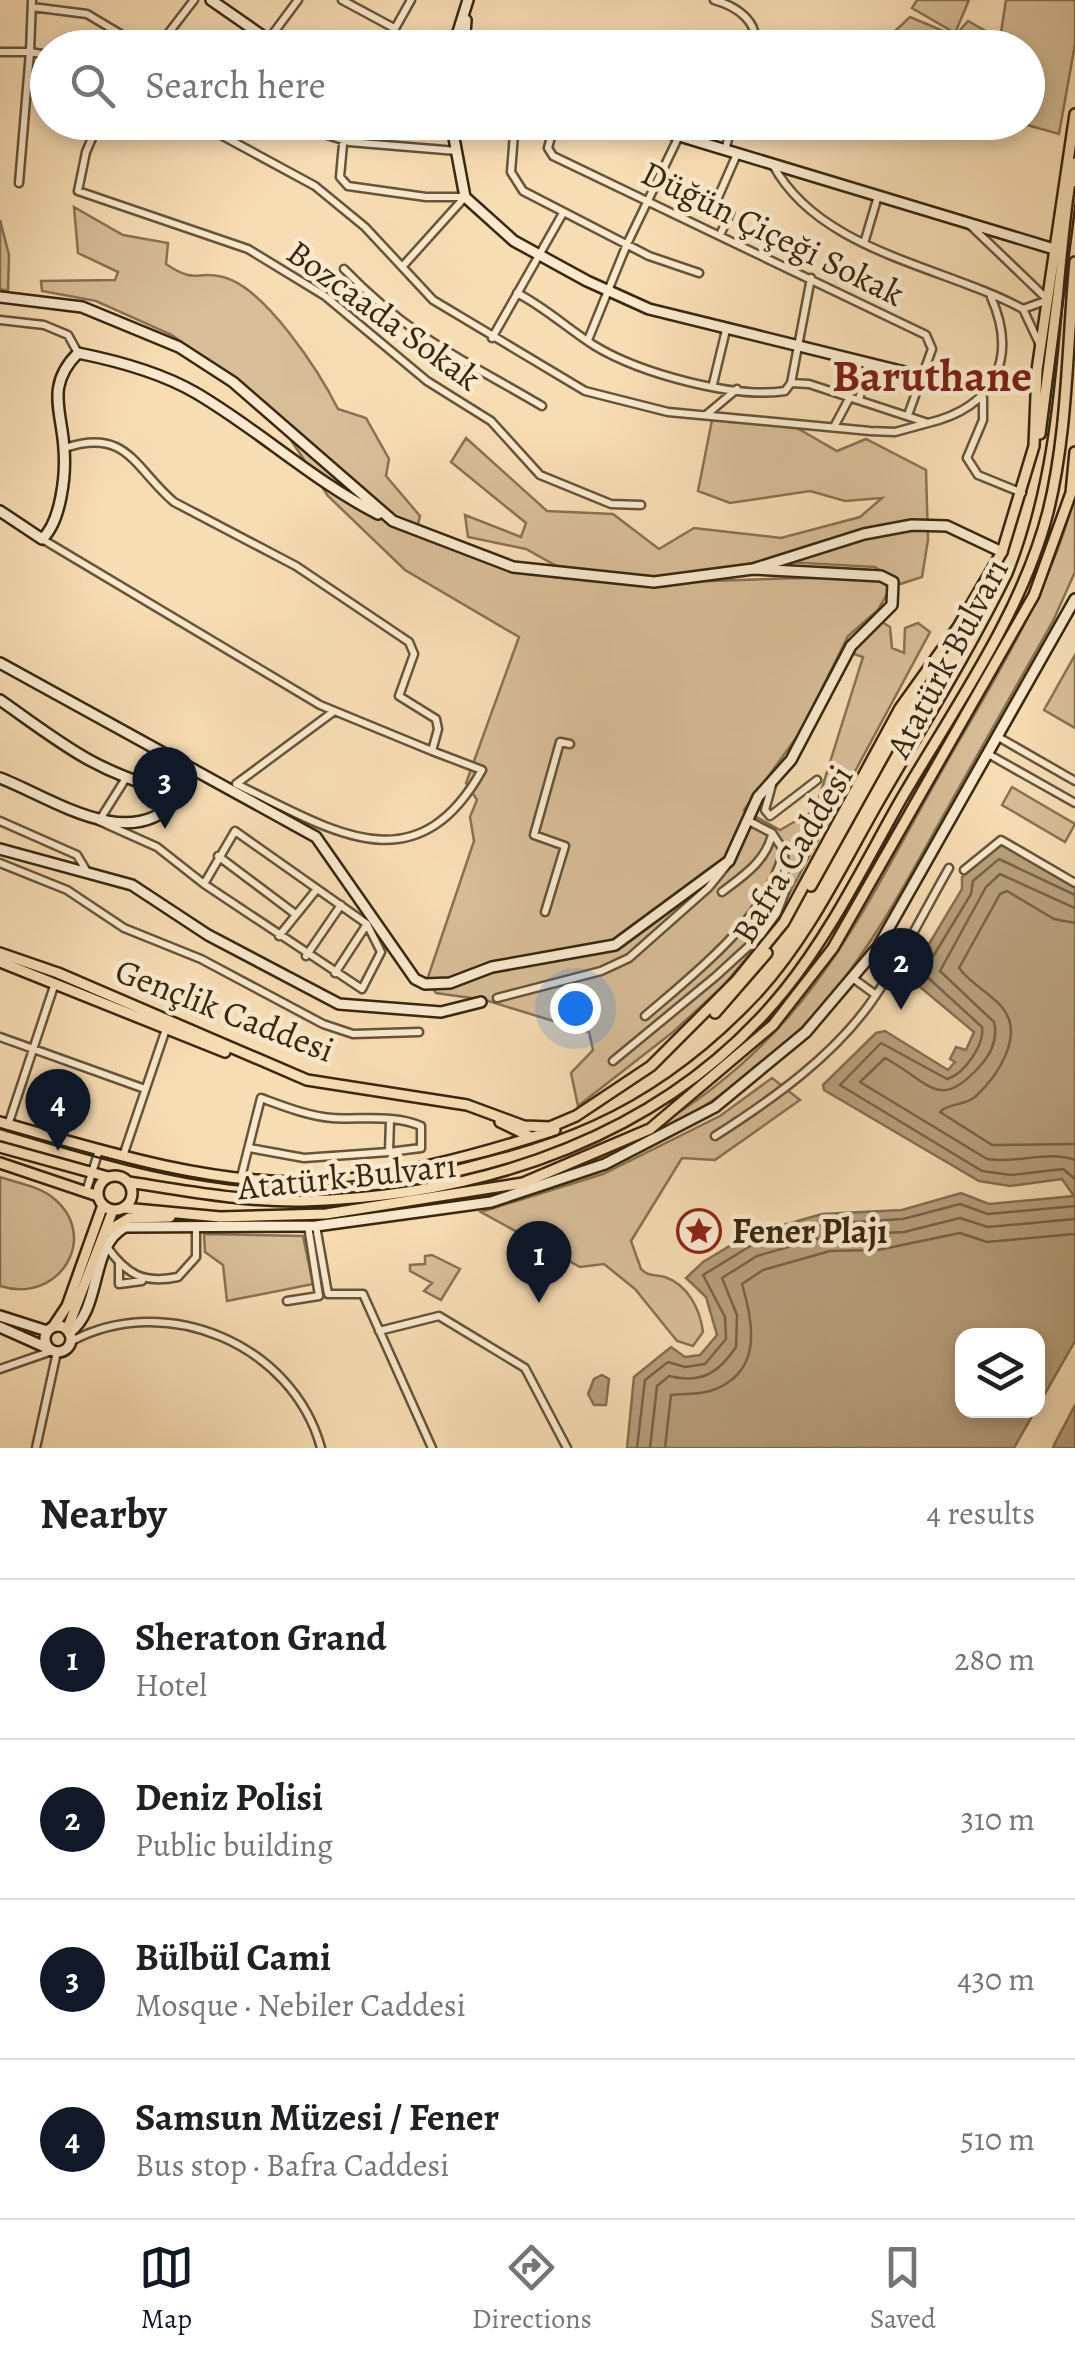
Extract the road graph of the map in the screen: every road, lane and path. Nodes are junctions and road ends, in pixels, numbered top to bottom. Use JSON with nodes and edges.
{"nodes":[{"id":1,"x":194,"y":0,"type":"edge"},
{"id":2,"x":210,"y":0,"type":"edge"},
{"id":3,"x":298,"y":0,"type":"edge"},
{"id":4,"x":342,"y":0,"type":"edge"},
{"id":5,"x":411,"y":0,"type":"edge"},
{"id":6,"x":714,"y":0,"type":"edge"},
{"id":7,"x":468,"y":1,"type":"edge"},
{"id":8,"x":32,"y":4,"type":"edge"},
{"id":9,"x":394,"y":28,"type":"joint"},
{"id":10,"x":31,"y":30,"type":"edge"},
{"id":11,"x":114,"y":30,"type":"edge"},
{"id":12,"x":171,"y":30,"type":"edge"},
{"id":13,"x":254,"y":30,"type":"edge"},
{"id":14,"x":283,"y":30,"type":"edge"},
{"id":15,"x":459,"y":30,"type":"edge"},
{"id":16,"x":466,"y":30,"type":"edge"},
{"id":17,"x":754,"y":30,"type":"edge"},
{"id":18,"x":0,"y":52,"type":"edge"},
{"id":19,"x":30,"y":52,"type":"joint"},
{"id":20,"x":1075,"y":114,"type":"edge"},
{"id":21,"x":91,"y":140,"type":"edge"},
{"id":22,"x":230,"y":140,"type":"edge"},
{"id":23,"x":344,"y":140,"type":"edge"},
{"id":24,"x":361,"y":140,"type":"edge"},
{"id":25,"x":455,"y":140,"type":"edge"},
{"id":26,"x":514,"y":140,"type":"edge"},
{"id":27,"x":550,"y":140,"type":"edge"},
{"id":28,"x":677,"y":140,"type":"edge"},
{"id":29,"x":691,"y":140,"type":"edge"},
{"id":30,"x":728,"y":140,"type":"edge"},
{"id":31,"x":457,"y":151,"type":"junction"},
{"id":32,"x":725,"y":151,"type":"junction"},
{"id":33,"x":737,"y":154,"type":"junction"},
{"id":34,"x":1075,"y":164,"type":"edge"},
{"id":35,"x":773,"y":165,"type":"junction"},
{"id":36,"x":19,"y":183,"type":"dead end"},
{"id":37,"x":878,"y":196,"type":"junction"},
{"id":38,"x":465,"y":197,"type":"junction"},
{"id":39,"x":650,"y":201,"type":"junction"},
{"id":40,"x":563,"y":213,"type":"junction"},
{"id":41,"x":970,"y":224,"type":"junction"},
{"id":42,"x":720,"y":235,"type":"junction"},
{"id":43,"x":865,"y":240,"type":"junction"},
{"id":44,"x":626,"y":244,"type":"junction"},
{"id":45,"x":1054,"y":249,"type":"junction"},
{"id":46,"x":540,"y":255,"type":"junction"},
{"id":47,"x":1075,"y":262,"type":"edge"},
{"id":48,"x":402,"y":267,"type":"junction"},
{"id":49,"x":344,"y":269,"type":"dead end"},
{"id":50,"x":700,"y":273,"type":"dead end"},
{"id":51,"x":811,"y":278,"type":"junction"},
{"id":52,"x":608,"y":291,"type":"junction"},
{"id":53,"x":517,"y":293,"type":"junction"},
{"id":54,"x":0,"y":297,"type":"edge"},
{"id":55,"x":991,"y":297,"type":"junction"},
{"id":56,"x":1048,"y":300,"type":"junction"},
{"id":57,"x":1024,"y":309,"type":"junction"},
{"id":58,"x":0,"y":320,"type":"edge"},
{"id":59,"x":726,"y":330,"type":"junction"},
{"id":60,"x":492,"y":338,"type":"junction"},
{"id":61,"x":588,"y":340,"type":"junction"},
{"id":62,"x":798,"y":346,"type":"junction"},
{"id":63,"x":1040,"y":346,"type":"junction"},
{"id":64,"x":78,"y":353,"type":"junction"},
{"id":65,"x":868,"y":361,"type":"junction"},
{"id":66,"x":924,"y":377,"type":"junction"},
{"id":67,"x":790,"y":383,"type":"junction"},
{"id":68,"x":713,"y":384,"type":"junction"},
{"id":69,"x":738,"y":388,"type":"junction"},
{"id":70,"x":982,"y":396,"type":"junction"},
{"id":71,"x":854,"y":399,"type":"junction"},
{"id":72,"x":542,"y":406,"type":"dead end"},
{"id":73,"x":706,"y":414,"type":"junction"},
{"id":74,"x":908,"y":416,"type":"junction"},
{"id":75,"x":928,"y":423,"type":"junction"},
{"id":76,"x":836,"y":424,"type":"junction"},
{"id":77,"x":64,"y":448,"type":"junction"},
{"id":78,"x":1075,"y":452,"type":"edge"},
{"id":79,"x":1022,"y":494,"type":"junction"},
{"id":80,"x":641,"y":505,"type":"dead end"},
{"id":81,"x":0,"y":512,"type":"edge"},
{"id":82,"x":393,"y":522,"type":"junction"},
{"id":83,"x":42,"y":539,"type":"junction"},
{"id":84,"x":1002,"y":552,"type":"junction"},
{"id":85,"x":753,"y":570,"type":"junction"},
{"id":86,"x":1073,"y":600,"type":"edge"},
{"id":87,"x":0,"y":663,"type":"edge"},
{"id":88,"x":0,"y":700,"type":"edge"},
{"id":89,"x":333,"y":712,"type":"junction"},
{"id":90,"x":570,"y":744,"type":"dead end"},
{"id":91,"x":994,"y":747,"type":"junction"},
{"id":92,"x":432,"y":751,"type":"junction"},
{"id":93,"x":0,"y":778,"type":"edge"},
{"id":94,"x":126,"y":778,"type":"junction"},
{"id":95,"x":774,"y":778,"type":"junction"},
{"id":96,"x":816,"y":780,"type":"dead end"},
{"id":97,"x":1075,"y":782,"type":"edge"},
{"id":98,"x":1075,"y":803,"type":"edge"},
{"id":99,"x":0,"y":821,"type":"edge"},
{"id":100,"x":99,"y":821,"type":"junction"},
{"id":101,"x":749,"y":821,"type":"junction"},
{"id":102,"x":772,"y":834,"type":"junction"},
{"id":103,"x":0,"y":849,"type":"edge"},
{"id":104,"x":784,"y":851,"type":"junction"},
{"id":105,"x":218,"y":856,"type":"junction"},
{"id":106,"x":728,"y":861,"type":"junction"},
{"id":107,"x":0,"y":863,"type":"edge"},
{"id":108,"x":948,"y":868,"type":"dead end"},
{"id":109,"x":86,"y":870,"type":"junction"},
{"id":110,"x":964,"y":870,"type":"dead end"},
{"id":111,"x":1075,"y":883,"type":"edge"},
{"id":112,"x":204,"y":884,"type":"junction"},
{"id":113,"x":317,"y":889,"type":"junction"},
{"id":114,"x":722,"y":892,"type":"dead end"},
{"id":115,"x":341,"y":905,"type":"junction"},
{"id":116,"x":545,"y":912,"type":"dead end"},
{"id":117,"x":294,"y":914,"type":"junction"},
{"id":118,"x":367,"y":924,"type":"junction"},
{"id":119,"x":279,"y":936,"type":"junction"},
{"id":120,"x":0,"y":953,"type":"edge"},
{"id":121,"x":306,"y":956,"type":"junction"},
{"id":122,"x":0,"y":962,"type":"edge"},
{"id":123,"x":334,"y":973,"type":"junction"},
{"id":124,"x":854,"y":979,"type":"junction"},
{"id":125,"x":55,"y":982,"type":"junction"},
{"id":126,"x":876,"y":995,"type":"junction"},
{"id":127,"x":496,"y":998,"type":"dead end"},
{"id":128,"x":481,"y":1002,"type":"dead end"},
{"id":129,"x":645,"y":1016,"type":"dead end"},
{"id":130,"x":167,"y":1026,"type":"junction"},
{"id":131,"x":419,"y":1032,"type":"dead end"},
{"id":132,"x":0,"y":1036,"type":"edge"},
{"id":133,"x":36,"y":1049,"type":"junction"},
{"id":134,"x":613,"y":1060,"type":"dead end"},
{"id":135,"x":146,"y":1090,"type":"junction"},
{"id":136,"x":390,"y":1120,"type":"junction"},
{"id":137,"x":4,"y":1123,"type":"edge"},
{"id":138,"x":550,"y":1126,"type":"joint"},
{"id":139,"x":529,"y":1136,"type":"junction"},
{"id":140,"x":715,"y":1136,"type":"dead end"},
{"id":141,"x":0,"y":1147,"type":"edge"},
{"id":142,"x":250,"y":1148,"type":"junction"},
{"id":143,"x":99,"y":1150,"type":"junction"},
{"id":144,"x":389,"y":1152,"type":"junction"},
{"id":145,"x":123,"y":1156,"type":"junction"},
{"id":146,"x":0,"y":1163,"type":"edge"},
{"id":147,"x":92,"y":1174,"type":"junction"},
{"id":148,"x":108,"y":1177,"type":"junction"},
{"id":149,"x":240,"y":1177,"type":"junction"},
{"id":150,"x":129,"y":1182,"type":"junction"},
{"id":151,"x":86,"y":1192,"type":"junction"},
{"id":152,"x":110,"y":1205,"type":"junction"},
{"id":153,"x":220,"y":1217,"type":"junction"},
{"id":154,"x":312,"y":1226,"type":"junction"},
{"id":155,"x":195,"y":1227,"type":"junction"},
{"id":156,"x":102,"y":1234,"type":"junction"},
{"id":157,"x":107,"y":1247,"type":"junction"},
{"id":158,"x":118,"y":1264,"type":"junction"},
{"id":159,"x":143,"y":1280,"type":"junction"},
{"id":160,"x":324,"y":1295,"type":"junction"},
{"id":161,"x":286,"y":1301,"type":"dead end"},
{"id":162,"x":0,"y":1316,"type":"edge"},
{"id":163,"x":0,"y":1326,"type":"edge"},
{"id":164,"x":50,"y":1329,"type":"junction"},
{"id":165,"x":379,"y":1331,"type":"junction"},
{"id":166,"x":69,"y":1335,"type":"junction"},
{"id":167,"x":53,"y":1351,"type":"junction"},
{"id":168,"x":0,"y":1369,"type":"edge"},
{"id":169,"x":36,"y":1448,"type":"edge"},
{"id":170,"x":321,"y":1448,"type":"edge"},
{"id":171,"x":432,"y":1448,"type":"edge"},
{"id":172,"x":568,"y":1448,"type":"edge"}],
"edges":[{"from":1,"to":12,"type":"street"},
{"from":2,"to":13,"type":"street"},
{"from":3,"to":14,"type":"street"},
{"from":4,"to":9,"type":"street"},
{"from":5,"to":9,"type":"street"},
{"from":6,"to":17,"type":"street"},
{"from":7,"to":15,"type":"street"},
{"from":7,"to":16,"type":"street"},
{"from":8,"to":10,"type":"street"},
{"from":8,"to":11,"type":"street"},
{"from":18,"to":19,"type":"street"},
{"from":19,"to":36,"type":"street"},
{"from":20,"to":45,"type":"main road","name":"Bafra Caddesi"},
{"from":21,"to":80,"type":"street","name":"Bozcaada Sokak"},
{"from":22,"to":48,"type":"street"},
{"from":23,"to":38,"type":"street"},
{"from":24,"to":31,"type":"street"},
{"from":25,"to":31,"type":"street"},
{"from":26,"to":40,"type":"street"},
{"from":27,"to":39,"type":"street","name":"Düğün Çiçeği Sokak"},
{"from":28,"to":39,"type":"street"},
{"from":29,"to":32,"type":"street"},
{"from":30,"to":32,"type":"street"},
{"from":31,"to":38,"type":"street"},
{"from":32,"to":33,"type":"street"},
{"from":33,"to":35,"type":"street"},
{"from":33,"to":42,"type":"street"},
{"from":34,"to":139,"type":"main road","name":"Bafra Caddesi"},
{"from":35,"to":37,"type":"street"},
{"from":35,"to":43,"type":"street"},
{"from":37,"to":41,"type":"street"},
{"from":37,"to":43,"type":"street"},
{"from":38,"to":46,"type":"street"},
{"from":38,"to":48,"type":"street"},
{"from":39,"to":42,"type":"street","name":"Düğün Çiçeği Sokak"},
{"from":39,"to":44,"type":"street"},
{"from":40,"to":44,"type":"street"},
{"from":40,"to":46,"type":"street"},
{"from":41,"to":45,"type":"street"},
{"from":41,"to":56,"type":"street"},
{"from":42,"to":51,"type":"street","name":"Düğün Çiçeği Sokak"},
{"from":43,"to":55,"type":"street"},
{"from":44,"to":50,"type":"street"},
{"from":44,"to":52,"type":"street"},
{"from":45,"to":56,"type":"main road","name":"Bafra Caddesi"},
{"from":46,"to":52,"type":"street"},
{"from":46,"to":53,"type":"street"},
{"from":47,"to":150,"type":"main road","name":"Atatürk Bulvarı"},
{"from":48,"to":60,"type":"street"},
{"from":49,"to":72,"type":"street"},
{"from":51,"to":62,"type":"street"},
{"from":51,"to":66,"type":"street","name":"Düğün Çiçeği Sokak"},
{"from":52,"to":59,"type":"street"},
{"from":52,"to":61,"type":"street"},
{"from":53,"to":60,"type":"street"},
{"from":53,"to":61,"type":"street"},
{"from":54,"to":82,"type":"street"},
{"from":55,"to":57,"type":"street"},
{"from":55,"to":70,"type":"street"},
{"from":56,"to":57,"type":"street"},
{"from":56,"to":63,"type":"main road","name":"Bafra Caddesi"},
{"from":57,"to":63,"type":"street"},
{"from":58,"to":64,"type":"street"},
{"from":59,"to":62,"type":"street"},
{"from":59,"to":68,"type":"street"},
{"from":60,"to":73,"type":"street"},
{"from":61,"to":68,"type":"street"},
{"from":62,"to":65,"type":"street"},
{"from":62,"to":67,"type":"street"},
{"from":63,"to":79,"type":"main road","name":"Bafra Caddesi"},
{"from":64,"to":77,"type":"street"},
{"from":64,"to":82,"type":"street"},
{"from":65,"to":66,"type":"street"},
{"from":65,"to":71,"type":"street"},
{"from":66,"to":74,"type":"street","name":"Düğün Çiçeği Sokak"},
{"from":67,"to":69,"type":"street"},
{"from":67,"to":71,"type":"street"},
{"from":68,"to":69,"type":"street"},
{"from":69,"to":73,"type":"street"},
{"from":70,"to":75,"type":"street"},
{"from":70,"to":79,"type":"street"},
{"from":71,"to":74,"type":"street"},
{"from":71,"to":76,"type":"street"},
{"from":73,"to":76,"type":"street"},
{"from":74,"to":75,"type":"street"},
{"from":75,"to":76,"type":"street"},
{"from":77,"to":83,"type":"street"},
{"from":77,"to":92,"type":"street"},
{"from":78,"to":153,"type":"main road","name":"Atatürk Bulvarı"},
{"from":79,"to":84,"type":"main road","name":"Bafra Caddesi"},
{"from":81,"to":83,"type":"street"},
{"from":82,"to":85,"type":"street"},
{"from":83,"to":89,"type":"street"},
{"from":84,"to":85,"type":"street"},
{"from":84,"to":138,"type":"main road","name":"Bafra Caddesi"},
{"from":85,"to":95,"type":"street"},
{"from":86,"to":91,"type":"street"},
{"from":87,"to":106,"type":"street"},
{"from":88,"to":94,"type":"street"},
{"from":89,"to":92,"type":"street"},
{"from":89,"to":92,"type":"street"},
{"from":90,"to":116,"type":"street"},
{"from":91,"to":97,"type":"street"},
{"from":91,"to":98,"type":"street"},
{"from":91,"to":124,"type":"street"},
{"from":93,"to":100,"type":"street"},
{"from":94,"to":100,"type":"street"},
{"from":94,"to":100,"type":"street"},
{"from":95,"to":96,"type":"street"},
{"from":95,"to":101,"type":"street"},
{"from":99,"to":109,"type":"street"},
{"from":100,"to":112,"type":"street"},
{"from":101,"to":102,"type":"street"},
{"from":101,"to":106,"type":"street"},
{"from":102,"to":104,"type":"street"},
{"from":102,"to":114,"type":"street"},
{"from":103,"to":109,"type":"street"},
{"from":104,"to":129,"type":"street"},
{"from":104,"to":134,"type":"street"},
{"from":105,"to":112,"type":"street"},
{"from":105,"to":113,"type":"street"},
{"from":105,"to":117,"type":"street"},
{"from":106,"to":127,"type":"street"},
{"from":107,"to":131,"type":"street"},
{"from":108,"to":126,"type":"street"},
{"from":109,"to":128,"type":"street"},
{"from":110,"to":111,"type":"street"},
{"from":112,"to":119,"type":"street"},
{"from":113,"to":115,"type":"street"},
{"from":113,"to":117,"type":"street"},
{"from":115,"to":118,"type":"street"},
{"from":115,"to":121,"type":"street"},
{"from":117,"to":119,"type":"street"},
{"from":118,"to":123,"type":"street"},
{"from":118,"to":123,"type":"street"},
{"from":119,"to":121,"type":"street"},
{"from":120,"to":130,"type":"main road","name":"Gençlik Caddesi"},
{"from":121,"to":123,"type":"street"},
{"from":122,"to":125,"type":"main road","name":"Gençlik Caddesi"},
{"from":124,"to":126,"type":"street"},
{"from":124,"to":154,"type":"street"},
{"from":125,"to":130,"type":"main road","name":"Gençlik Caddesi"},
{"from":125,"to":133,"type":"street"},
{"from":126,"to":140,"type":"street"},
{"from":130,"to":135,"type":"street"},
{"from":130,"to":138,"type":"main road","name":"Gençlik Caddesi"},
{"from":130,"to":139,"type":"main road","name":"Gençlik Caddesi"},
{"from":132,"to":133,"type":"street"},
{"from":133,"to":135,"type":"street"},
{"from":133,"to":137,"type":"street"},
{"from":135,"to":145,"type":"street"},
{"from":136,"to":142,"type":"street"},
{"from":136,"to":144,"type":"street"},
{"from":136,"to":144,"type":"street"},
{"from":137,"to":143,"type":"main road","name":"Bafra Caddesi"},
{"from":139,"to":149,"type":"main road","name":"Bafra Caddesi"},
{"from":141,"to":147,"type":"main road","name":"Atatürk Bulvarı"},
{"from":142,"to":144,"type":"street"},
{"from":142,"to":149,"type":"street"},
{"from":143,"to":145,"type":"main road","name":"Bafra Caddesi"},
{"from":143,"to":147,"type":"street"},
{"from":145,"to":149,"type":"main road","name":"Bafra Caddesi"},
{"from":146,"to":151,"type":"main road","name":"Atatürk Bulvarı"},
{"from":147,"to":148,"type":"main road","name":"Atatürk Bulvarı"},
{"from":147,"to":151,"type":"street"},
{"from":148,"to":150,"type":"main road","name":"Atatürk Bulvarı"},
{"from":148,"to":152,"type":"main road"},
{"from":150,"to":152,"type":"main road"},
{"from":151,"to":152,"type":"main road","name":"Atatürk Bulvarı"},
{"from":152,"to":153,"type":"main road","name":"Atatürk Bulvarı"},
{"from":152,"to":156,"type":"main road"},
{"from":152,"to":164,"type":"main road"},
{"from":153,"to":156,"type":"main road"},
{"from":154,"to":155,"type":"street"},
{"from":154,"to":160,"type":"street"},
{"from":155,"to":157,"type":"street"},
{"from":155,"to":159,"type":"street"},
{"from":156,"to":166,"type":"main road"},
{"from":157,"to":158,"type":"street"},
{"from":157,"to":166,"type":"street"},
{"from":158,"to":159,"type":"street"},
{"from":158,"to":159,"type":"street"},
{"from":160,"to":161,"type":"street"},
{"from":160,"to":165,"type":"street"},
{"from":162,"to":164,"type":"street"},
{"from":163,"to":167,"type":"street"},
{"from":164,"to":166,"type":"street"},
{"from":164,"to":167,"type":"street"},
{"from":165,"to":171,"type":"street"},
{"from":165,"to":172,"type":"street"},
{"from":166,"to":167,"type":"street"},
{"from":166,"to":170,"type":"street"},
{"from":167,"to":168,"type":"street"},
{"from":167,"to":169,"type":"street"}]}
